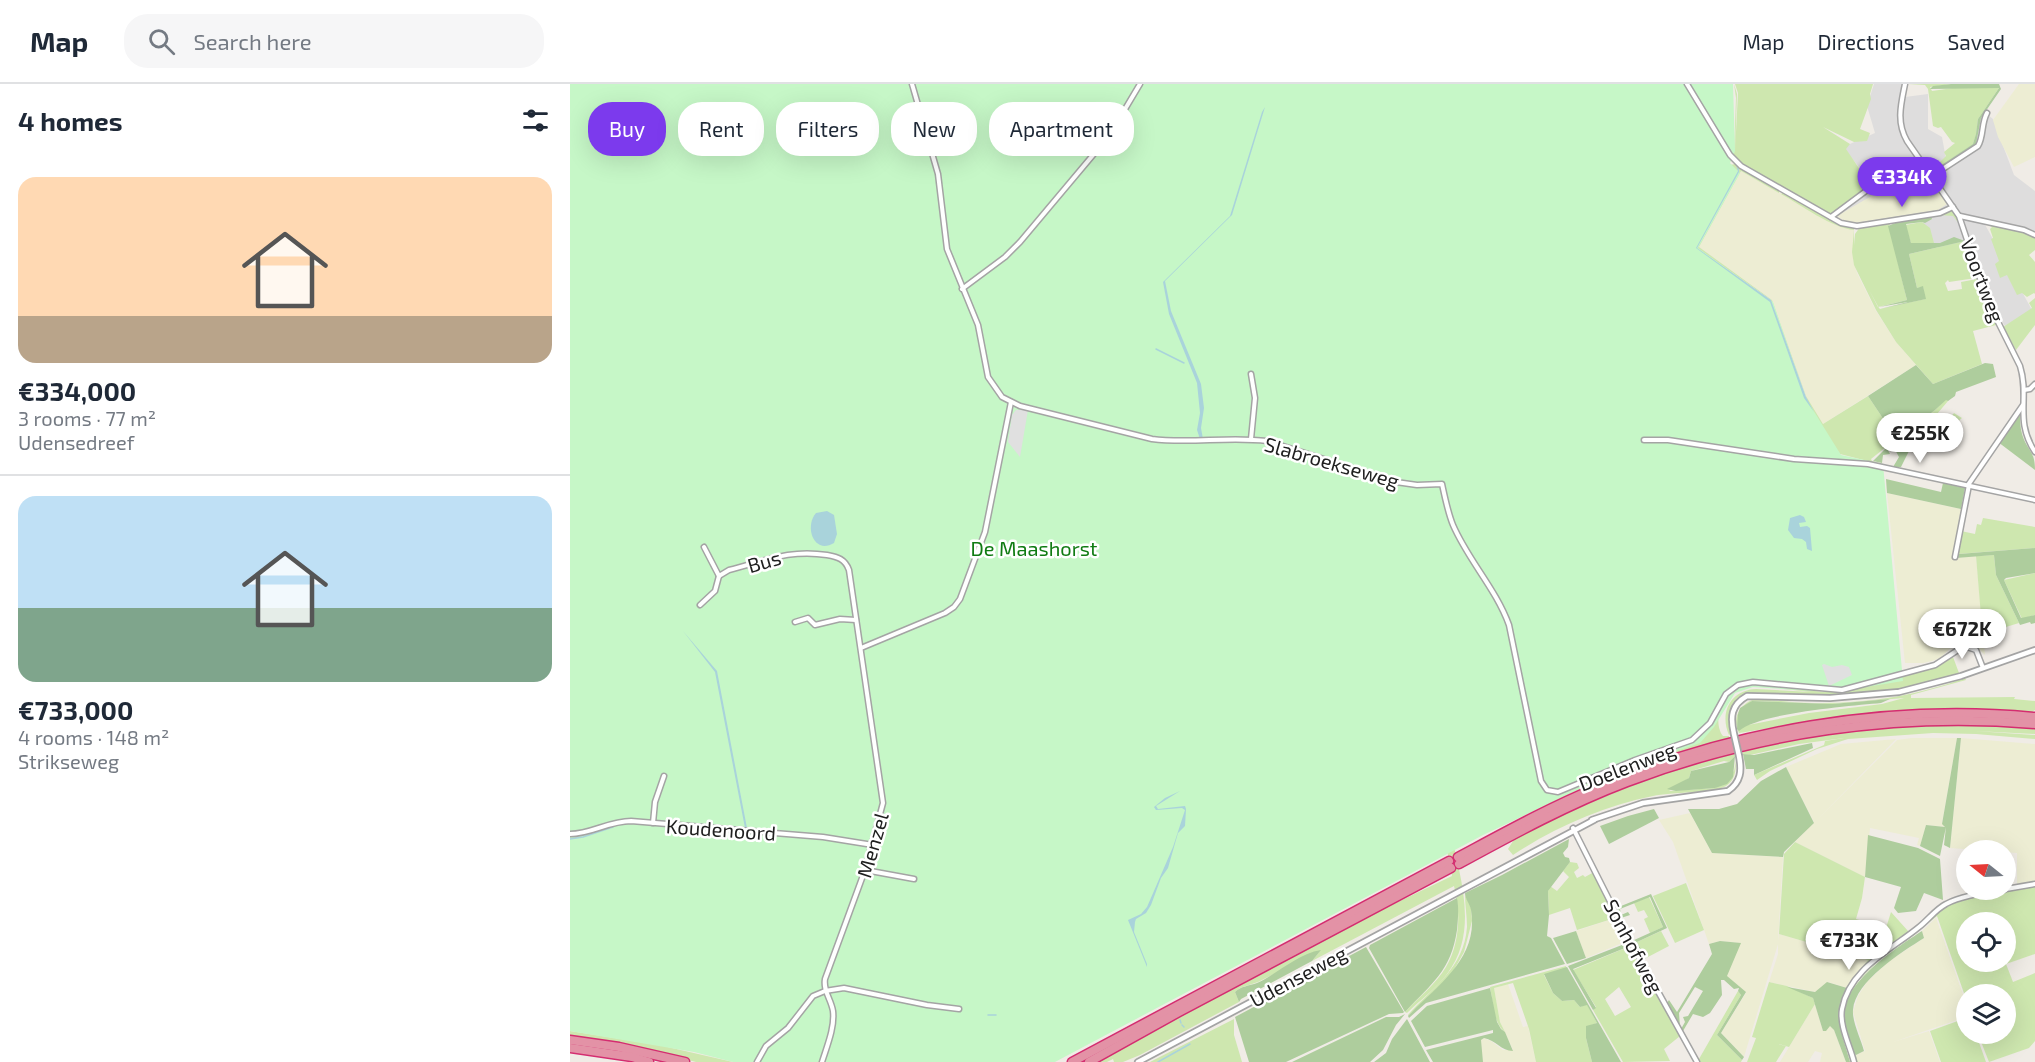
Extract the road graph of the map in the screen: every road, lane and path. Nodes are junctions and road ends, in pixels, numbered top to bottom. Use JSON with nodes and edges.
{"nodes":[{"id":1,"x":912,"y":84,"type":"edge"},
{"id":2,"x":1140,"y":84,"type":"edge"},
{"id":3,"x":1687,"y":84,"type":"edge"},
{"id":4,"x":1905,"y":84,"type":"edge"},
{"id":5,"x":1987,"y":113,"type":"dead end"},
{"id":6,"x":1932,"y":176,"type":"junction"},
{"id":7,"x":1874,"y":185,"type":"dead end"},
{"id":8,"x":1953,"y":207,"type":"junction"},
{"id":9,"x":1959,"y":216,"type":"junction"},
{"id":10,"x":1831,"y":217,"type":"junction"},
{"id":11,"x":2035,"y":236,"type":"edge"},
{"id":12,"x":962,"y":289,"type":"junction"},
{"id":13,"x":1251,"y":374,"type":"dead end"},
{"id":14,"x":2035,"y":384,"type":"edge"},
{"id":15,"x":2024,"y":390,"type":"junction"},
{"id":16,"x":1011,"y":402,"type":"junction"},
{"id":17,"x":2023,"y":405,"type":"junction"},
{"id":18,"x":1251,"y":439,"type":"junction"},
{"id":19,"x":1644,"y":440,"type":"dead end"},
{"id":20,"x":2035,"y":452,"type":"edge"},
{"id":21,"x":1442,"y":484,"type":"joint"},
{"id":22,"x":1968,"y":485,"type":"junction"},
{"id":23,"x":2035,"y":500,"type":"edge"},
{"id":24,"x":704,"y":547,"type":"dead end"},
{"id":25,"x":1955,"y":557,"type":"dead end"},
{"id":26,"x":844,"y":561,"type":"joint"},
{"id":27,"x":719,"y":576,"type":"junction"},
{"id":28,"x":700,"y":605,"type":"dead end"},
{"id":29,"x":856,"y":620,"type":"junction"},
{"id":30,"x":795,"y":622,"type":"dead end"},
{"id":31,"x":861,"y":648,"type":"junction"},
{"id":32,"x":2035,"y":648,"type":"edge"},
{"id":33,"x":1983,"y":666,"type":"junction"},
{"id":34,"x":2035,"y":717,"type":"edge"},
{"id":35,"x":2035,"y":724,"type":"edge"},
{"id":36,"x":664,"y":776,"type":"dead end"},
{"id":37,"x":653,"y":823,"type":"junction"},
{"id":38,"x":1574,"y":829,"type":"junction"},
{"id":39,"x":570,"y":834,"type":"edge"},
{"id":40,"x":873,"y":845,"type":"junction"},
{"id":41,"x":1454,"y":862,"type":"junction"},
{"id":42,"x":866,"y":870,"type":"junction"},
{"id":43,"x":914,"y":879,"type":"dead end"},
{"id":44,"x":2035,"y":884,"type":"edge"},
{"id":45,"x":2016,"y":887,"type":"edge"},
{"id":46,"x":1956,"y":900,"type":"edge"},
{"id":47,"x":825,"y":991,"type":"junction"},
{"id":48,"x":959,"y":1009,"type":"dead end"},
{"id":49,"x":570,"y":1040,"type":"edge"},
{"id":50,"x":570,"y":1048,"type":"edge"},
{"id":51,"x":649,"y":1062,"type":"edge"},
{"id":52,"x":685,"y":1062,"type":"edge"},
{"id":53,"x":757,"y":1062,"type":"edge"},
{"id":54,"x":822,"y":1062,"type":"edge"},
{"id":55,"x":1072,"y":1062,"type":"edge"},
{"id":56,"x":1089,"y":1062,"type":"edge"},
{"id":57,"x":1137,"y":1062,"type":"edge"},
{"id":58,"x":1697,"y":1062,"type":"edge"},
{"id":59,"x":1854,"y":1062,"type":"edge"}],
"edges":[{"from":1,"to":12,"type":"street"},
{"from":2,"to":12,"type":"street"},
{"from":3,"to":10,"type":"street"},
{"from":4,"to":6,"type":"street","name":"Voortweg"},
{"from":5,"to":6,"type":"street"},
{"from":6,"to":8,"type":"street","name":"Voortweg"},
{"from":7,"to":10,"type":"street"},
{"from":8,"to":9,"type":"street","name":"Voortweg"},
{"from":8,"to":10,"type":"street"},
{"from":9,"to":11,"type":"street"},
{"from":9,"to":15,"type":"street","name":"Voortweg"},
{"from":12,"to":16,"type":"street"},
{"from":13,"to":18,"type":"street"},
{"from":14,"to":15,"type":"street"},
{"from":15,"to":17,"type":"street","name":"Voortweg"},
{"from":16,"to":18,"type":"street","name":"Slabroekseweg"},
{"from":16,"to":31,"type":"street"},
{"from":17,"to":20,"type":"street","name":"Voortweg"},
{"from":17,"to":22,"type":"street"},
{"from":18,"to":21,"type":"street","name":"Slabroekseweg"},
{"from":19,"to":22,"type":"street"},
{"from":21,"to":33,"type":"street","name":"Doelenweg"},
{"from":22,"to":23,"type":"street"},
{"from":22,"to":25,"type":"street"},
{"from":24,"to":27,"type":"street"},
{"from":26,"to":27,"type":"street","name":"Bus"},
{"from":26,"to":29,"type":"street","name":"Menzel"},
{"from":27,"to":28,"type":"street"},
{"from":29,"to":30,"type":"street"},
{"from":29,"to":31,"type":"street","name":"Menzel"},
{"from":31,"to":40,"type":"street","name":"Menzel"},
{"from":32,"to":33,"type":"street","name":"Udenseweg"},
{"from":33,"to":38,"type":"street","name":"Udenseweg","bridge":true},
{"from":34,"to":41,"type":"highway"},
{"from":35,"to":41,"type":"highway"},
{"from":36,"to":37,"type":"street"},
{"from":37,"to":39,"type":"street","name":"Koudenoord"},
{"from":37,"to":40,"type":"street","name":"Koudenoord"},
{"from":38,"to":57,"type":"street","name":"Udenseweg"},
{"from":38,"to":58,"type":"street","name":"Sonhofweg"},
{"from":40,"to":42,"type":"street","name":"Menzel"},
{"from":41,"to":55,"type":"highway"},
{"from":41,"to":56,"type":"highway"},
{"from":42,"to":43,"type":"street"},
{"from":42,"to":47,"type":"street","name":"Menzel"},
{"from":44,"to":45,"type":"street"},
{"from":46,"to":59,"type":"street"},
{"from":47,"to":48,"type":"street"},
{"from":47,"to":53,"type":"street"},
{"from":47,"to":54,"type":"street","name":"Menzel"},
{"from":49,"to":52,"type":"highway"},
{"from":50,"to":51,"type":"highway"}]}
